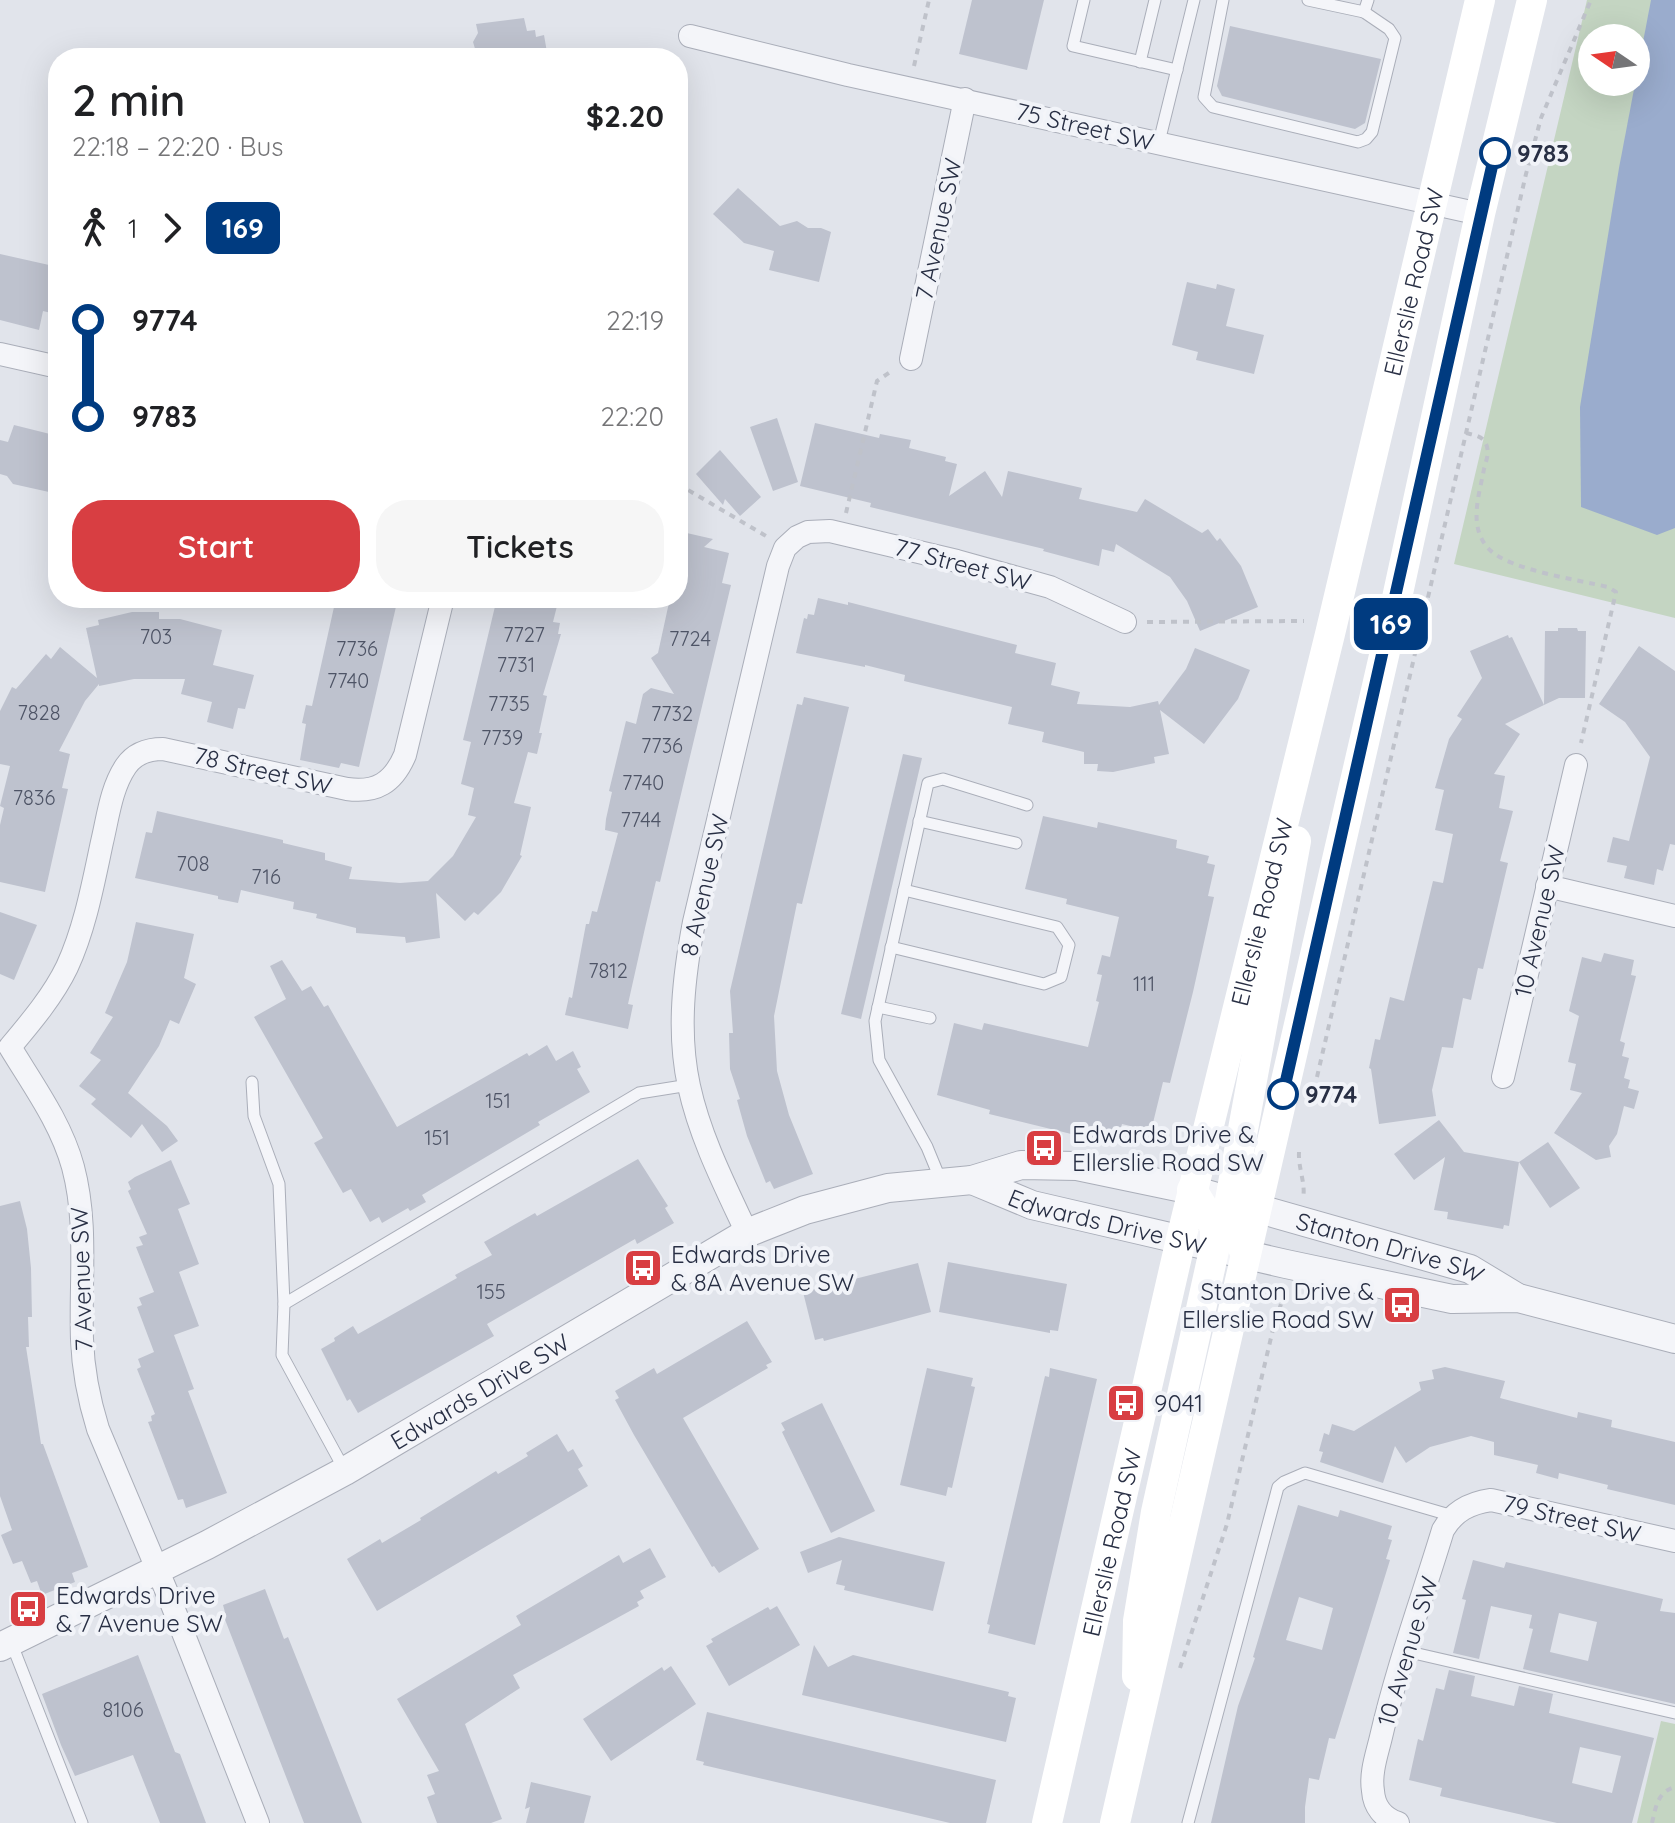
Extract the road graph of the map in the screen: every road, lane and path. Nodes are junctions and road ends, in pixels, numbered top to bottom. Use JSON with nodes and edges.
{"nodes":[{"id":1,"x":929,"y":0,"type":"edge"},
{"id":2,"x":1084,"y":0,"type":"edge"},
{"id":3,"x":1155,"y":0,"type":"edge"},
{"id":4,"x":1194,"y":0,"type":"edge"},
{"id":5,"x":1223,"y":0,"type":"edge"},
{"id":6,"x":1308,"y":0,"type":"edge"},
{"id":7,"x":1480,"y":0,"type":"edge"},
{"id":8,"x":1532,"y":0,"type":"edge"},
{"id":9,"x":1591,"y":0,"type":"edge"},
{"id":10,"x":1366,"y":6,"type":"edge"},
{"id":11,"x":690,"y":36,"type":"dead end"},
{"id":12,"x":1140,"y":62,"type":"junction"},
{"id":13,"x":1177,"y":70,"type":"junction"},
{"id":14,"x":909,"y":88,"type":"junction"},
{"id":15,"x":965,"y":99,"type":"junction"},
{"id":16,"x":1159,"y":142,"type":"junction"},
{"id":17,"x":1431,"y":203,"type":"junction"},
{"id":18,"x":1480,"y":214,"type":"junction"},
{"id":19,"x":0,"y":354,"type":"edge"},
{"id":20,"x":911,"y":359,"type":"joint"},
{"id":21,"x":48,"y":365,"type":"edge"},
{"id":22,"x":1466,"y":433,"type":"junction"},
{"id":23,"x":688,"y":489,"type":"edge"},
{"id":24,"x":845,"y":515,"type":"dead end"},
{"id":25,"x":791,"y":542,"type":"junction"},
{"id":26,"x":441,"y":608,"type":"edge"},
{"id":27,"x":1304,"y":621,"type":"dead end"},
{"id":28,"x":1125,"y":622,"type":"joint"},
{"id":29,"x":1304,"y":739,"type":"junction"},
{"id":30,"x":140,"y":753,"type":"joint"},
{"id":31,"x":1576,"y":765,"type":"joint"},
{"id":32,"x":1027,"y":805,"type":"dead end"},
{"id":33,"x":919,"y":821,"type":"junction"},
{"id":34,"x":1016,"y":843,"type":"dead end"},
{"id":35,"x":1547,"y":886,"type":"junction"},
{"id":36,"x":904,"y":890,"type":"junction"},
{"id":37,"x":1675,"y":916,"type":"edge"},
{"id":38,"x":891,"y":947,"type":"junction"},
{"id":39,"x":878,"y":1007,"type":"junction"},
{"id":40,"x":930,"y":1018,"type":"dead end"},
{"id":41,"x":5,"y":1042,"type":"edge"},
{"id":42,"x":1503,"y":1077,"type":"dead end"},
{"id":43,"x":1317,"y":1078,"type":"dead end"},
{"id":44,"x":252,"y":1082,"type":"dead end"},
{"id":45,"x":689,"y":1085,"type":"junction"},
{"id":46,"x":1299,"y":1149,"type":"dead end"},
{"id":47,"x":972,"y":1180,"type":"junction"},
{"id":48,"x":941,"y":1181,"type":"junction"},
{"id":49,"x":1192,"y":1190,"type":"junction"},
{"id":50,"x":1303,"y":1201,"type":"dead end"},
{"id":51,"x":1244,"y":1204,"type":"junction"},
{"id":52,"x":747,"y":1233,"type":"junction"},
{"id":53,"x":1181,"y":1239,"type":"junction"},
{"id":54,"x":1215,"y":1246,"type":"junction"},
{"id":55,"x":1246,"y":1253,"type":"junction"},
{"id":56,"x":1279,"y":1289,"type":"dead end"},
{"id":57,"x":1518,"y":1298,"type":"junction"},
{"id":58,"x":284,"y":1304,"type":"junction"},
{"id":59,"x":1675,"y":1339,"type":"edge"},
{"id":60,"x":345,"y":1471,"type":"junction"},
{"id":61,"x":1461,"y":1511,"type":"junction"},
{"id":62,"x":1675,"y":1541,"type":"edge"},
{"id":63,"x":157,"y":1571,"type":"junction"},
{"id":64,"x":5,"y":1645,"type":"edge"},
{"id":65,"x":1405,"y":1651,"type":"junction"},
{"id":66,"x":1180,"y":1668,"type":"dead end"},
{"id":67,"x":1675,"y":1713,"type":"edge"},
{"id":68,"x":1135,"y":1738,"type":"junction"},
{"id":69,"x":1675,"y":1787,"type":"edge"},
{"id":70,"x":82,"y":1823,"type":"edge"},
{"id":71,"x":258,"y":1823,"type":"edge"},
{"id":72,"x":1047,"y":1823,"type":"edge"},
{"id":73,"x":1115,"y":1823,"type":"edge"},
{"id":74,"x":1188,"y":1823,"type":"edge"},
{"id":75,"x":1398,"y":1823,"type":"edge"},
{"id":76,"x":1652,"y":1823,"type":"edge"}],
"edges":[{"from":1,"to":14,"type":"path"},
{"from":2,"to":12,"type":"lane"},
{"from":3,"to":12,"type":"lane"},
{"from":4,"to":13,"type":"lane"},
{"from":5,"to":10,"type":"lane"},
{"from":6,"to":10,"type":"lane"},
{"from":7,"to":17,"type":"main road","name":"Ellerslie Road SW"},
{"from":8,"to":18,"type":"main road"},
{"from":9,"to":22,"type":"path"},
{"from":11,"to":14,"type":"street","name":"75 Street SW"},
{"from":12,"to":13,"type":"lane"},
{"from":13,"to":16,"type":"lane"},
{"from":14,"to":15,"type":"street","name":"75 Street SW"},
{"from":15,"to":16,"type":"street","name":"75 Street SW"},
{"from":15,"to":20,"type":"street","name":"7 Avenue SW"},
{"from":16,"to":17,"type":"street","name":"75 Street SW"},
{"from":17,"to":18,"type":"street","name":"75 Street SW"},
{"from":17,"to":29,"type":"main road","name":"Ellerslie Road SW"},
{"from":18,"to":51,"type":"main road"},
{"from":19,"to":21,"type":"street"},
{"from":20,"to":24,"type":"path"},
{"from":22,"to":31,"type":"path"},
{"from":22,"to":43,"type":"path"},
{"from":23,"to":25,"type":"path"},
{"from":25,"to":28,"type":"street","name":"77 Street SW"},
{"from":25,"to":45,"type":"street","name":"8 Avenue SW"},
{"from":26,"to":30,"type":"street","name":"78 Street SW"},
{"from":27,"to":28,"type":"path"},
{"from":29,"to":49,"type":"main road","name":"Ellerslie Road SW"},
{"from":29,"to":51,"type":"main road"},
{"from":30,"to":41,"type":"street","name":"7 Avenue SW"},
{"from":31,"to":35,"type":"street","name":"10 Avenue SW"},
{"from":32,"to":33,"type":"lane"},
{"from":33,"to":34,"type":"lane"},
{"from":33,"to":36,"type":"lane"},
{"from":35,"to":37,"type":"street"},
{"from":35,"to":42,"type":"street","name":"10 Avenue SW"},
{"from":36,"to":38,"type":"lane"},
{"from":36,"to":38,"type":"lane"},
{"from":38,"to":39,"type":"lane"},
{"from":39,"to":40,"type":"lane"},
{"from":39,"to":48,"type":"lane"},
{"from":41,"to":63,"type":"street","name":"7 Avenue SW"},
{"from":44,"to":58,"type":"lane"},
{"from":45,"to":52,"type":"street","name":"8 Avenue SW"},
{"from":45,"to":58,"type":"lane"},
{"from":46,"to":50,"type":"path"},
{"from":47,"to":48,"type":"street","name":"Edwards Drive SW"},
{"from":47,"to":49,"type":"street","name":"Edwards Drive SW"},
{"from":47,"to":53,"type":"street","name":"Edwards Drive SW"},
{"from":48,"to":52,"type":"street","name":"Edwards Drive SW"},
{"from":49,"to":51,"type":"street","name":"Edwards Drive SW"},
{"from":49,"to":53,"type":"main road","name":"Ellerslie Road SW"},
{"from":49,"to":54,"type":"main road"},
{"from":51,"to":55,"type":"main road"},
{"from":51,"to":57,"type":"street","name":"Stanton Drive SW"},
{"from":52,"to":60,"type":"street","name":"Edwards Drive SW"},
{"from":53,"to":54,"type":"street","name":"Edwards Drive SW"},
{"from":53,"to":72,"type":"main road","name":"Ellerslie Road SW"},
{"from":54,"to":55,"type":"street","name":"Edwards Drive SW"},
{"from":54,"to":68,"type":"main road"},
{"from":55,"to":57,"type":"street","name":"Stanton Drive SW"},
{"from":55,"to":68,"type":"main road"},
{"from":56,"to":66,"type":"path"},
{"from":57,"to":59,"type":"street","name":"Stanton Drive SW"},
{"from":58,"to":60,"type":"lane"},
{"from":60,"to":63,"type":"street","name":"Edwards Drive SW"},
{"from":61,"to":62,"type":"street","name":"79 Street SW"},
{"from":61,"to":65,"type":"street","name":"10 Avenue SW"},
{"from":61,"to":74,"type":"lane"},
{"from":63,"to":64,"type":"street","name":"Edwards Drive SW"},
{"from":63,"to":71,"type":"street","name":"7 Avenue SW"},
{"from":64,"to":70,"type":"lane"},
{"from":65,"to":67,"type":"lane"},
{"from":65,"to":75,"type":"street","name":"10 Avenue SW"},
{"from":68,"to":73,"type":"main road"},
{"from":69,"to":76,"type":"path"}]}
